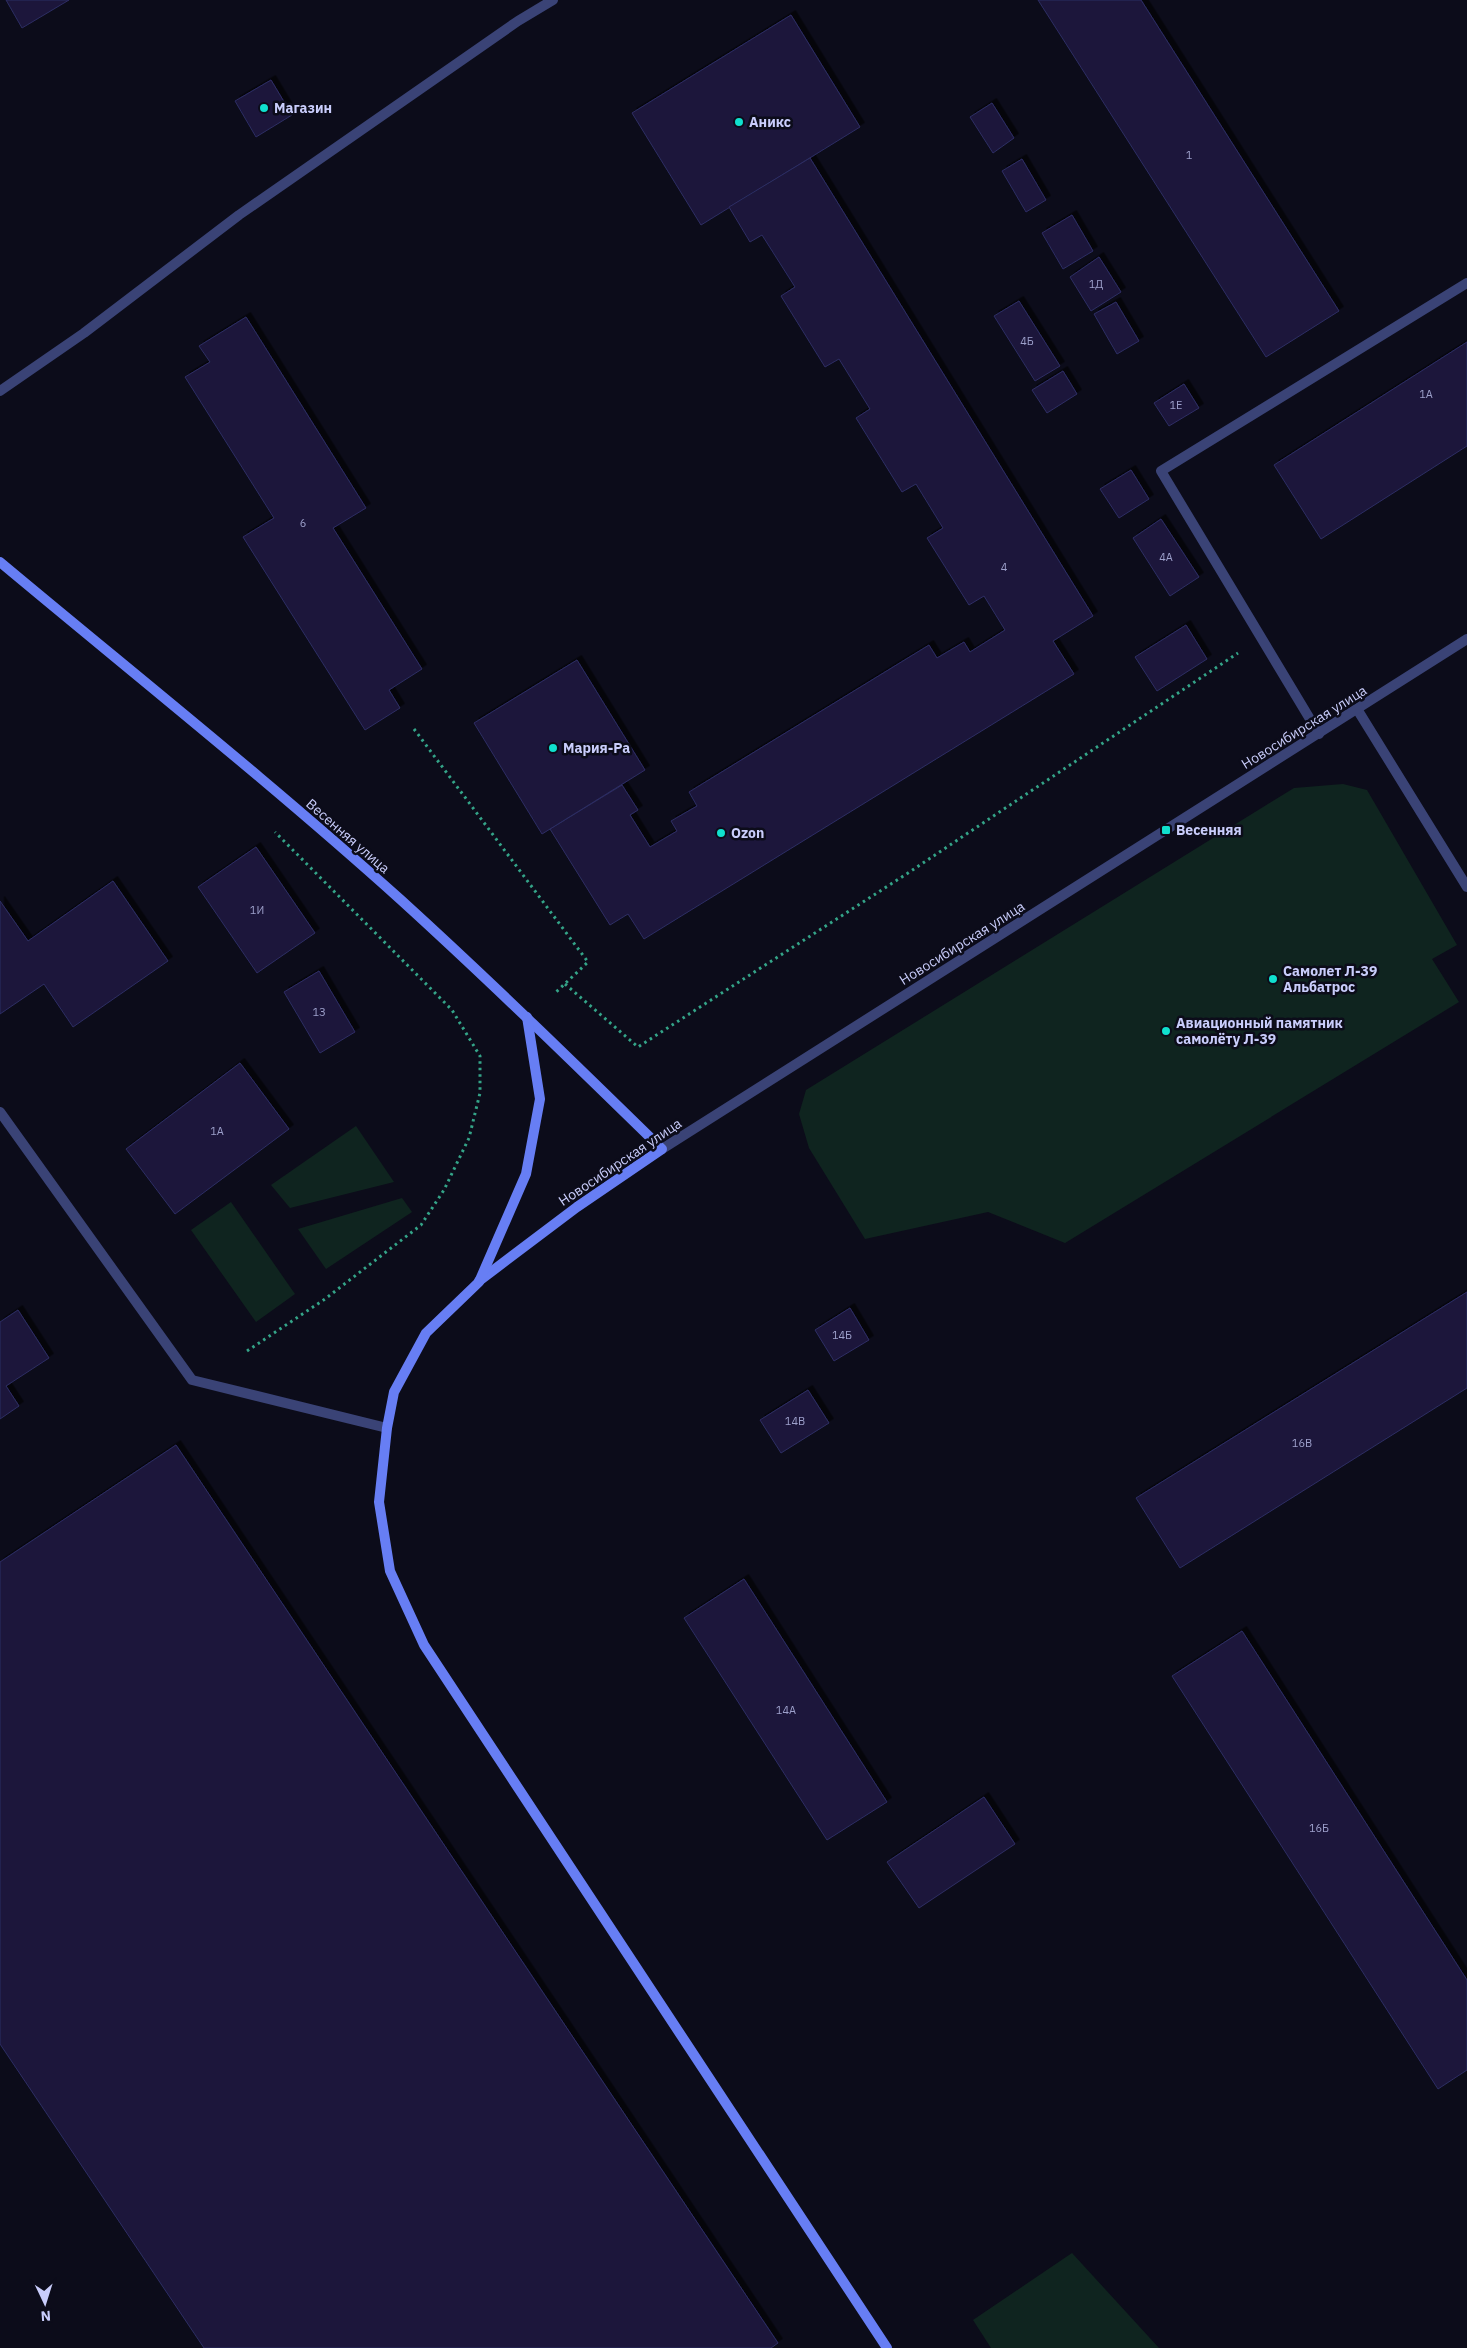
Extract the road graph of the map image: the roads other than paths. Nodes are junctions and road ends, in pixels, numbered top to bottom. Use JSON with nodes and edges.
{"nodes":[{"id":1,"x":553,"y":0,"type":"edge"},
{"id":2,"x":1467,"y":283,"type":"edge"},
{"id":3,"x":0,"y":391,"type":"edge"},
{"id":4,"x":0,"y":562,"type":"edge"},
{"id":5,"x":1467,"y":640,"type":"edge"},
{"id":6,"x":1357,"y":710,"type":"junction"},
{"id":7,"x":1319,"y":734,"type":"junction"},
{"id":8,"x":1467,"y":887,"type":"edge"},
{"id":9,"x":527,"y":1017,"type":"junction"},
{"id":10,"x":0,"y":1112,"type":"edge"},
{"id":11,"x":662,"y":1149,"type":"junction"},
{"id":12,"x":479,"y":1282,"type":"junction"},
{"id":13,"x":386,"y":1428,"type":"junction"},
{"id":14,"x":887,"y":2348,"type":"edge"}],
"edges":[{"from":1,"to":3,"type":"street"},
{"from":2,"to":7,"type":"street"},
{"from":4,"to":9,"type":"main road","name":"Весенняя улица"},
{"from":5,"to":6,"type":"street","name":"Новосибирская улица"},
{"from":6,"to":7,"type":"street","name":"Новосибирская улица"},
{"from":6,"to":8,"type":"street"},
{"from":7,"to":11,"type":"street","name":"Новосибирская улица"},
{"from":9,"to":11,"type":"main road","name":"Весенняя улица"},
{"from":9,"to":12,"type":"main road"},
{"from":10,"to":13,"type":"street"},
{"from":11,"to":12,"type":"main road","name":"Новосибирская улица"},
{"from":12,"to":13,"type":"main road","name":"Новосибирская улица"},
{"from":13,"to":14,"type":"main road","name":"Новосибирская улица"}]}
